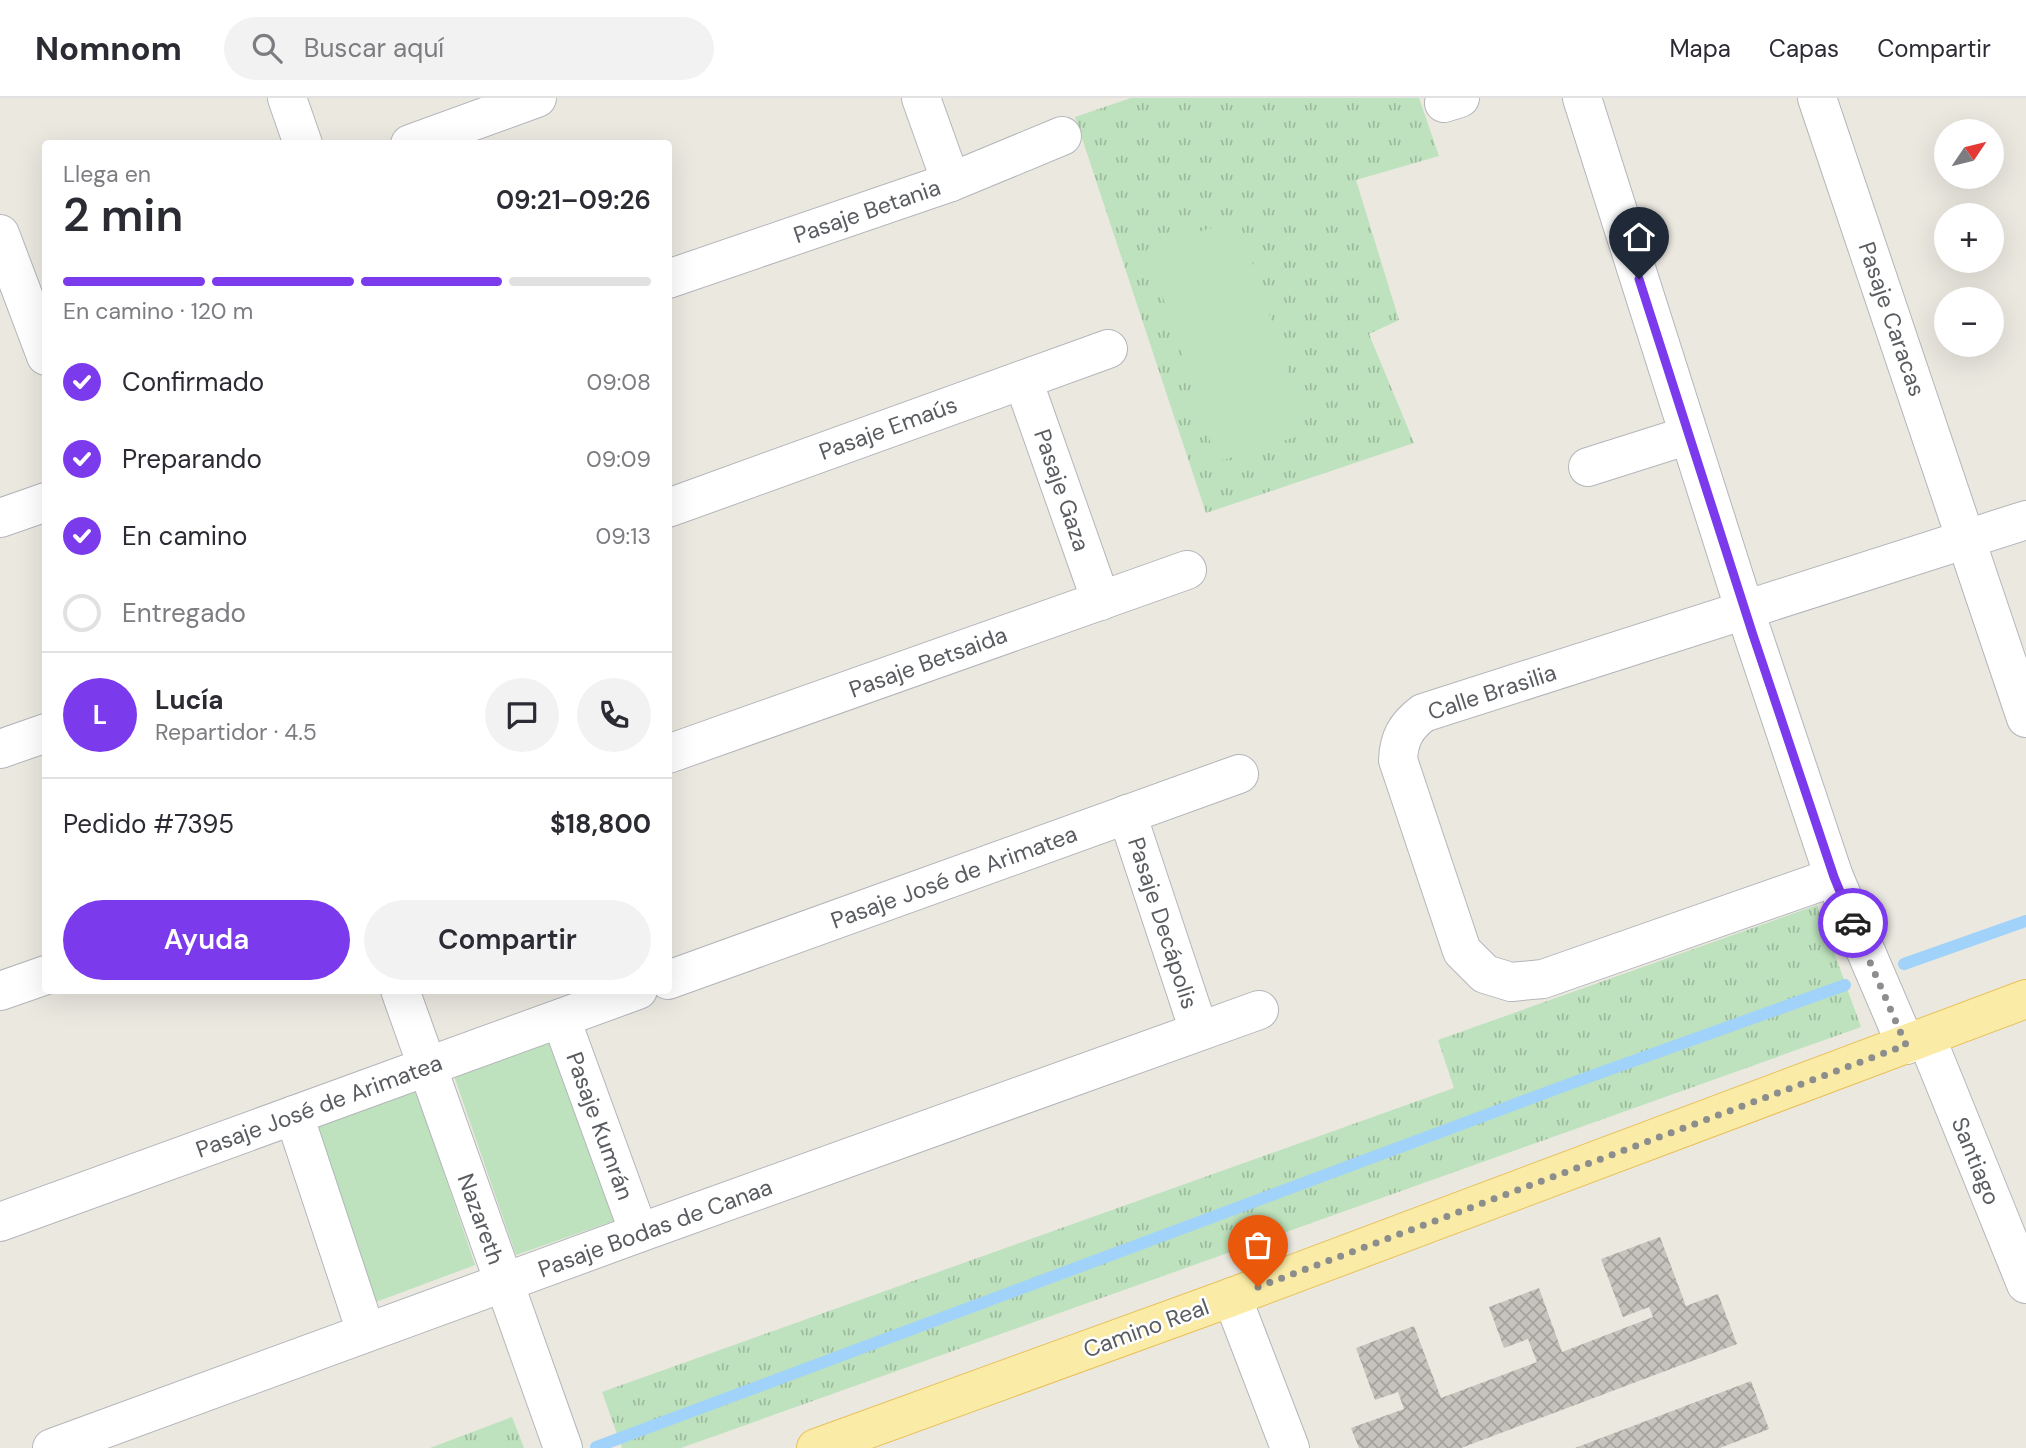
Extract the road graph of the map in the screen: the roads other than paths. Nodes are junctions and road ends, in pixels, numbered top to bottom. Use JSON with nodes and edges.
{"nodes":[{"id":1,"x":287,"y":98,"type":"edge"},
{"id":2,"x":537,"y":98,"type":"edge"},
{"id":3,"x":921,"y":98,"type":"edge"},
{"id":4,"x":1582,"y":98,"type":"edge"},
{"id":5,"x":1818,"y":98,"type":"edge"},
{"id":6,"x":1062,"y":136,"type":"dead end"},
{"id":7,"x":302,"y":140,"type":"edge"},
{"id":8,"x":421,"y":140,"type":"edge"},
{"id":9,"x":951,"y":183,"type":"junction"},
{"id":10,"x":0,"y":234,"type":"edge"},
{"id":11,"x":672,"y":278,"type":"edge"},
{"id":12,"x":8,"y":281,"type":"edge"},
{"id":13,"x":42,"y":348,"type":"edge"},
{"id":14,"x":1108,"y":349,"type":"dead end"},
{"id":15,"x":1023,"y":380,"type":"junction"},
{"id":16,"x":1689,"y":435,"type":"junction"},
{"id":17,"x":1588,"y":467,"type":"dead end"},
{"id":18,"x":42,"y":503,"type":"edge"},
{"id":19,"x":672,"y":507,"type":"edge"},
{"id":20,"x":0,"y":518,"type":"edge"},
{"id":21,"x":2026,"y":520,"type":"edge"},
{"id":22,"x":1966,"y":540,"type":"junction"},
{"id":23,"x":1187,"y":570,"type":"dead end"},
{"id":24,"x":1101,"y":601,"type":"junction"},
{"id":25,"x":1745,"y":611,"type":"junction"},
{"id":26,"x":2026,"y":718,"type":"edge"},
{"id":27,"x":42,"y":734,"type":"edge"},
{"id":28,"x":0,"y":749,"type":"edge"},
{"id":29,"x":672,"y":753,"type":"edge"},
{"id":30,"x":1239,"y":774,"type":"dead end"},
{"id":31,"x":1127,"y":814,"type":"junction"},
{"id":32,"x":1834,"y":877,"type":"junction"},
{"id":33,"x":42,"y":976,"type":"edge"},
{"id":34,"x":672,"y":979,"type":"edge"},
{"id":35,"x":0,"y":991,"type":"edge"},
{"id":36,"x":401,"y":994,"type":"edge"},
{"id":37,"x":627,"y":994,"type":"edge"},
{"id":38,"x":2026,"y":999,"type":"edge"},
{"id":39,"x":1259,"y":1010,"type":"dead end"},
{"id":40,"x":561,"y":1018,"type":"junction"},
{"id":41,"x":1199,"y":1031,"type":"junction"},
{"id":42,"x":1916,"y":1041,"type":"junction"},
{"id":43,"x":427,"y":1067,"type":"junction"},
{"id":44,"x":295,"y":1115,"type":"junction"},
{"id":45,"x":0,"y":1222,"type":"edge"},
{"id":46,"x":639,"y":1233,"type":"junction"},
{"id":47,"x":504,"y":1283,"type":"junction"},
{"id":48,"x":2026,"y":1284,"type":"edge"},
{"id":49,"x":1232,"y":1297,"type":"junction"},
{"id":50,"x":366,"y":1332,"type":"junction"},
{"id":51,"x":52,"y":1448,"type":"edge"},
{"id":52,"x":563,"y":1448,"type":"edge"},
{"id":53,"x":816,"y":1448,"type":"edge"},
{"id":54,"x":1290,"y":1448,"type":"edge"}],
"edges":[{"from":1,"to":7,"type":"street"},
{"from":2,"to":8,"type":"street"},
{"from":3,"to":9,"type":"street"},
{"from":4,"to":16,"type":"street","name":"Santiago"},
{"from":5,"to":22,"type":"street","name":"Pasaje Caracas"},
{"from":6,"to":9,"type":"street","name":"Pasaje Betania"},
{"from":9,"to":11,"type":"street","name":"Pasaje Betania"},
{"from":10,"to":12,"type":"street"},
{"from":12,"to":13,"type":"street"},
{"from":14,"to":15,"type":"street","name":"Pasaje Emaús"},
{"from":15,"to":19,"type":"street","name":"Pasaje Emaús"},
{"from":15,"to":24,"type":"street","name":"Pasaje Gaza"},
{"from":16,"to":17,"type":"street"},
{"from":16,"to":25,"type":"street","name":"Santiago"},
{"from":18,"to":20,"type":"street"},
{"from":21,"to":22,"type":"street","name":"Calle Brasilia"},
{"from":22,"to":25,"type":"street","name":"Calle Brasilia"},
{"from":22,"to":26,"type":"street","name":"Pasaje Caracas"},
{"from":23,"to":24,"type":"street","name":"Pasaje Betsaida"},
{"from":24,"to":29,"type":"street","name":"Pasaje Betsaida"},
{"from":25,"to":32,"type":"street","name":"Santiago"},
{"from":25,"to":32,"type":"street","name":"Calle Brasilia"},
{"from":27,"to":28,"type":"street"},
{"from":30,"to":31,"type":"street","name":"Pasaje José de Arimatea"},
{"from":31,"to":34,"type":"street","name":"Pasaje José de Arimatea"},
{"from":31,"to":41,"type":"street","name":"Pasaje Decápolis"},
{"from":32,"to":42,"type":"street","name":"Santiago"},
{"from":33,"to":35,"type":"street"},
{"from":36,"to":43,"type":"street","name":"Nazareth"},
{"from":37,"to":40,"type":"street","name":"Pasaje José de Arimatea"},
{"from":38,"to":42,"type":"main road","name":"Camino Real"},
{"from":39,"to":41,"type":"street","name":"Pasaje Bodas de Canaa"},
{"from":40,"to":43,"type":"street","name":"Pasaje José de Arimatea"},
{"from":40,"to":46,"type":"street","name":"Pasaje Kumrán"},
{"from":41,"to":46,"type":"street","name":"Pasaje Bodas de Canaa"},
{"from":42,"to":48,"type":"street","name":"Santiago"},
{"from":42,"to":49,"type":"main road","name":"Camino Real"},
{"from":43,"to":44,"type":"street","name":"Pasaje José de Arimatea"},
{"from":43,"to":47,"type":"street","name":"Nazareth"},
{"from":44,"to":45,"type":"street","name":"Pasaje José de Arimatea"},
{"from":44,"to":50,"type":"street"},
{"from":46,"to":47,"type":"street","name":"Pasaje Bodas de Canaa"},
{"from":47,"to":50,"type":"street","name":"Pasaje Bodas de Canaa"},
{"from":47,"to":52,"type":"street","name":"Nazareth"},
{"from":49,"to":53,"type":"main road","name":"Camino Real"},
{"from":49,"to":54,"type":"street"},
{"from":50,"to":51,"type":"street","name":"Pasaje Bodas de Canaa"}]}
